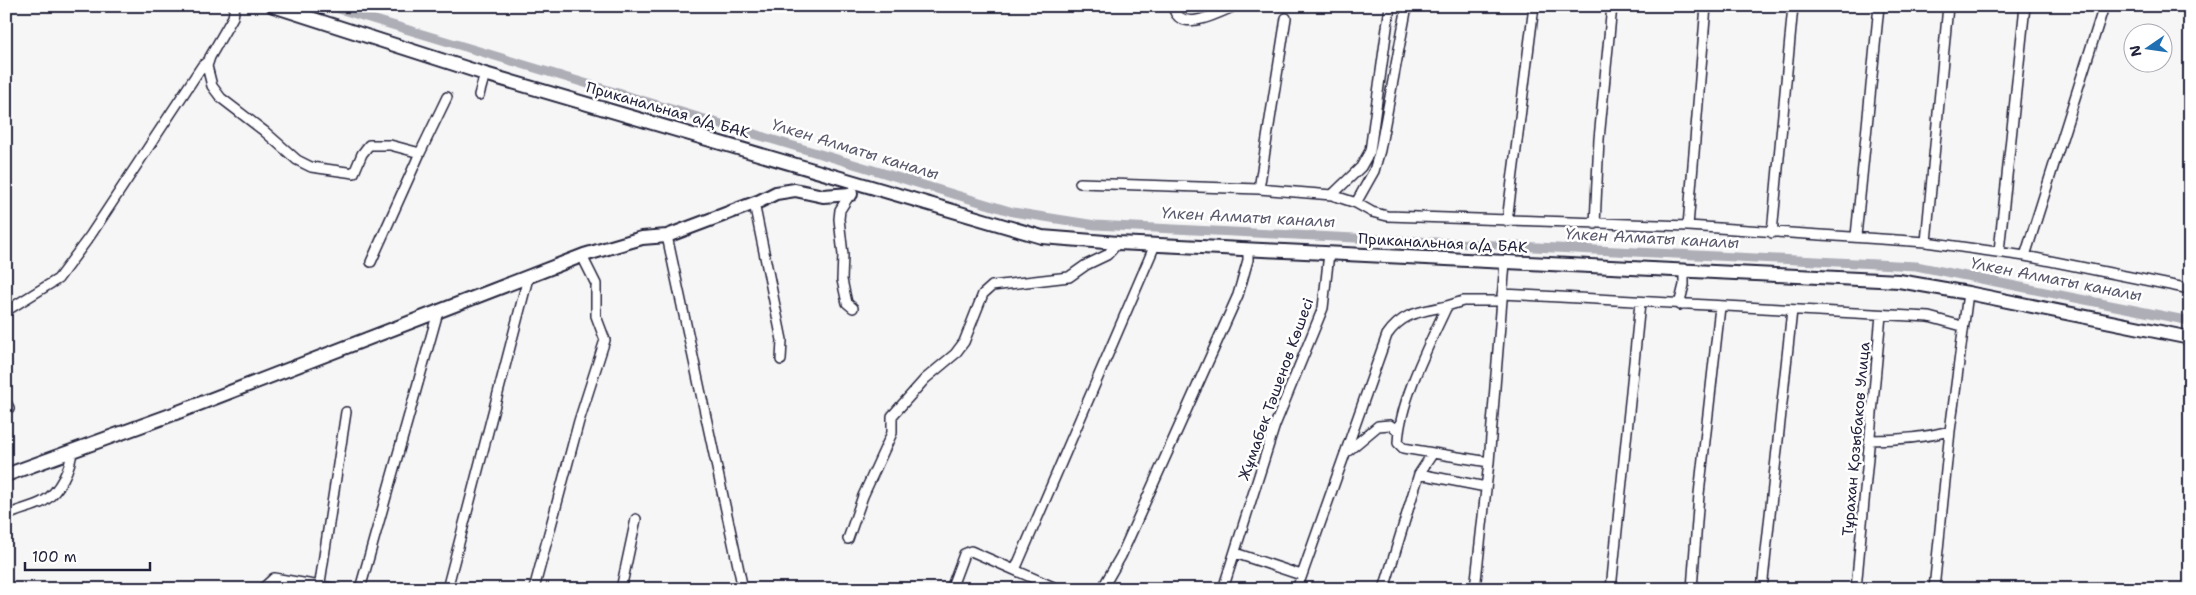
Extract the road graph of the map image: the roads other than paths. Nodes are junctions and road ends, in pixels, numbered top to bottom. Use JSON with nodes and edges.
{"nodes":[{"id":1,"x":235,"y":6,"type":"edge"},
{"id":2,"x":273,"y":6,"type":"edge"},
{"id":3,"x":1173,"y":6,"type":"edge"},
{"id":4,"x":1235,"y":6,"type":"edge"},
{"id":5,"x":1390,"y":6,"type":"edge"},
{"id":6,"x":1407,"y":6,"type":"edge"},
{"id":7,"x":1534,"y":6,"type":"edge"},
{"id":8,"x":1612,"y":6,"type":"edge"},
{"id":9,"x":1706,"y":6,"type":"edge"},
{"id":10,"x":1793,"y":6,"type":"edge"},
{"id":11,"x":1879,"y":6,"type":"edge"},
{"id":12,"x":1948,"y":6,"type":"edge"},
{"id":13,"x":2025,"y":6,"type":"edge"},
{"id":14,"x":2104,"y":6,"type":"edge"},
{"id":15,"x":1286,"y":18,"type":"dead end"},
{"id":16,"x":208,"y":61,"type":"junction"},
{"id":17,"x":485,"y":74,"type":"junction"},
{"id":18,"x":479,"y":95,"type":"dead end"},
{"id":19,"x":447,"y":97,"type":"dead end"},
{"id":20,"x":420,"y":153,"type":"junction"},
{"id":21,"x":1080,"y":183,"type":"dead end"},
{"id":22,"x":854,"y":188,"type":"junction"},
{"id":23,"x":1259,"y":189,"type":"junction"},
{"id":24,"x":1332,"y":195,"type":"junction"},
{"id":25,"x":754,"y":203,"type":"junction"},
{"id":26,"x":1356,"y":203,"type":"junction"},
{"id":27,"x":1507,"y":221,"type":"junction"},
{"id":28,"x":1595,"y":224,"type":"junction"},
{"id":29,"x":1688,"y":226,"type":"junction"},
{"id":30,"x":1772,"y":233,"type":"junction"},
{"id":31,"x":667,"y":236,"type":"junction"},
{"id":32,"x":1856,"y":236,"type":"junction"},
{"id":33,"x":1926,"y":242,"type":"junction"},
{"id":34,"x":1118,"y":243,"type":"junction"},
{"id":35,"x":1155,"y":245,"type":"junction"},
{"id":36,"x":1248,"y":250,"type":"junction"},
{"id":37,"x":1999,"y":252,"type":"junction"},
{"id":38,"x":1329,"y":253,"type":"junction"},
{"id":39,"x":582,"y":256,"type":"junction"},
{"id":40,"x":2025,"y":256,"type":"junction"},
{"id":41,"x":371,"y":262,"type":"dead end"},
{"id":42,"x":1505,"y":262,"type":"junction"},
{"id":43,"x":1684,"y":271,"type":"junction"},
{"id":44,"x":528,"y":278,"type":"junction"},
{"id":45,"x":2190,"y":290,"type":"edge"},
{"id":46,"x":1968,"y":293,"type":"junction"},
{"id":47,"x":1502,"y":298,"type":"junction"},
{"id":48,"x":1640,"y":303,"type":"junction"},
{"id":49,"x":1679,"y":305,"type":"junction"},
{"id":50,"x":1447,"y":306,"type":"junction"},
{"id":51,"x":1720,"y":307,"type":"junction"},
{"id":52,"x":853,"y":308,"type":"dead end"},
{"id":53,"x":1792,"y":310,"type":"junction"},
{"id":54,"x":6,"y":312,"type":"edge"},
{"id":55,"x":438,"y":312,"type":"junction"},
{"id":56,"x":1881,"y":315,"type":"junction"},
{"id":57,"x":1962,"y":326,"type":"junction"},
{"id":58,"x":2190,"y":338,"type":"edge"},
{"id":59,"x":781,"y":360,"type":"dead end"},
{"id":60,"x":346,"y":412,"type":"dead end"},
{"id":61,"x":1398,"y":431,"type":"junction"},
{"id":62,"x":1950,"y":431,"type":"junction"},
{"id":63,"x":1870,"y":440,"type":"junction"},
{"id":64,"x":72,"y":450,"type":"junction"},
{"id":65,"x":1346,"y":453,"type":"junction"},
{"id":66,"x":1434,"y":454,"type":"junction"},
{"id":67,"x":1489,"y":462,"type":"junction"},
{"id":68,"x":1419,"y":474,"type":"junction"},
{"id":69,"x":6,"y":475,"type":"edge"},
{"id":70,"x":1486,"y":487,"type":"junction"},
{"id":71,"x":6,"y":516,"type":"edge"},
{"id":72,"x":636,"y":519,"type":"dead end"},
{"id":73,"x":848,"y":539,"type":"dead end"},
{"id":74,"x":1235,"y":553,"type":"junction"},
{"id":75,"x":1015,"y":570,"type":"junction"},
{"id":76,"x":1302,"y":575,"type":"junction"},
{"id":77,"x":283,"y":584,"type":"edge"},
{"id":78,"x":319,"y":587,"type":"edge"},
{"id":79,"x":262,"y":589,"type":"edge"},
{"id":80,"x":337,"y":589,"type":"edge"},
{"id":81,"x":360,"y":589,"type":"edge"},
{"id":82,"x":447,"y":589,"type":"edge"},
{"id":83,"x":534,"y":589,"type":"edge"},
{"id":84,"x":621,"y":589,"type":"edge"},
{"id":85,"x":743,"y":589,"type":"edge"},
{"id":86,"x":951,"y":589,"type":"edge"},
{"id":87,"x":1058,"y":589,"type":"edge"},
{"id":88,"x":1102,"y":589,"type":"edge"},
{"id":89,"x":1223,"y":589,"type":"edge"},
{"id":90,"x":1297,"y":589,"type":"edge"},
{"id":91,"x":1384,"y":589,"type":"edge"},
{"id":92,"x":1475,"y":589,"type":"edge"},
{"id":93,"x":1611,"y":589,"type":"edge"},
{"id":94,"x":1692,"y":589,"type":"edge"},
{"id":95,"x":1762,"y":589,"type":"edge"},
{"id":96,"x":1856,"y":589,"type":"edge"},
{"id":97,"x":1934,"y":589,"type":"edge"}],
"edges":[{"from":1,"to":16,"type":"street"},
{"from":2,"to":17,"type":"main road","name":"Приканальная а/д БАК"},
{"from":3,"to":4,"type":"street"},
{"from":5,"to":24,"type":"street"},
{"from":6,"to":26,"type":"street"},
{"from":7,"to":27,"type":"street"},
{"from":8,"to":28,"type":"street"},
{"from":9,"to":29,"type":"street"},
{"from":10,"to":30,"type":"street"},
{"from":11,"to":32,"type":"street"},
{"from":12,"to":33,"type":"street"},
{"from":13,"to":37,"type":"street"},
{"from":14,"to":40,"type":"street"},
{"from":15,"to":23,"type":"street"},
{"from":16,"to":20,"type":"street"},
{"from":16,"to":54,"type":"street"},
{"from":17,"to":18,"type":"street"},
{"from":17,"to":22,"type":"main road","name":"Приканальная а/д БАК"},
{"from":19,"to":20,"type":"street"},
{"from":20,"to":41,"type":"street"},
{"from":21,"to":23,"type":"street"},
{"from":22,"to":25,"type":"main road"},
{"from":22,"to":34,"type":"main road","name":"Приканальная а/д БАК"},
{"from":22,"to":52,"type":"street"},
{"from":23,"to":24,"type":"street"},
{"from":24,"to":26,"type":"street"},
{"from":25,"to":31,"type":"main road"},
{"from":25,"to":59,"type":"street"},
{"from":26,"to":27,"type":"street"},
{"from":27,"to":28,"type":"street"},
{"from":28,"to":29,"type":"street"},
{"from":29,"to":30,"type":"street"},
{"from":30,"to":32,"type":"street"},
{"from":31,"to":39,"type":"main road"},
{"from":31,"to":85,"type":"street"},
{"from":32,"to":33,"type":"street"},
{"from":33,"to":37,"type":"street"},
{"from":34,"to":35,"type":"main road","name":"Приканальная а/д БАК"},
{"from":34,"to":73,"type":"street"},
{"from":35,"to":36,"type":"main road","name":"Приканальная а/д БАК"},
{"from":35,"to":75,"type":"street"},
{"from":36,"to":38,"type":"main road","name":"Приканальная а/д БАК"},
{"from":36,"to":88,"type":"street"},
{"from":37,"to":40,"type":"street"},
{"from":38,"to":42,"type":"main road","name":"Приканальная а/д БАК"},
{"from":38,"to":74,"type":"street","name":"Жұмабек Тәшенов Көшесі"},
{"from":39,"to":44,"type":"main road"},
{"from":39,"to":83,"type":"street"},
{"from":40,"to":45,"type":"street"},
{"from":42,"to":43,"type":"main road","name":"Приканальная а/д БАК"},
{"from":42,"to":47,"type":"street"},
{"from":43,"to":46,"type":"main road","name":"Приканальная а/д БАК"},
{"from":43,"to":49,"type":"street"},
{"from":44,"to":55,"type":"main road"},
{"from":44,"to":82,"type":"street"},
{"from":46,"to":57,"type":"street"},
{"from":46,"to":58,"type":"main road","name":"Приканальная а/д БАК"},
{"from":47,"to":48,"type":"street"},
{"from":47,"to":50,"type":"street"},
{"from":47,"to":67,"type":"street"},
{"from":48,"to":49,"type":"street"},
{"from":48,"to":93,"type":"street"},
{"from":49,"to":51,"type":"street"},
{"from":50,"to":61,"type":"street"},
{"from":50,"to":65,"type":"street"},
{"from":51,"to":53,"type":"street"},
{"from":51,"to":94,"type":"street"},
{"from":53,"to":56,"type":"street"},
{"from":53,"to":95,"type":"street"},
{"from":55,"to":64,"type":"main road"},
{"from":55,"to":81,"type":"street"},
{"from":56,"to":57,"type":"street"},
{"from":56,"to":63,"type":"street","name":"Тұрахан Қозыбаков Улица"},
{"from":57,"to":62,"type":"street"},
{"from":60,"to":78,"type":"street"},
{"from":61,"to":65,"type":"street"},
{"from":61,"to":66,"type":"street"},
{"from":62,"to":63,"type":"street"},
{"from":62,"to":97,"type":"street"},
{"from":63,"to":96,"type":"street","name":"Тұрахан Қозыбаков Улица"},
{"from":64,"to":69,"type":"main road"},
{"from":64,"to":71,"type":"street"},
{"from":65,"to":76,"type":"street"},
{"from":66,"to":67,"type":"street"},
{"from":66,"to":68,"type":"street"},
{"from":67,"to":70,"type":"street"},
{"from":68,"to":70,"type":"street"},
{"from":68,"to":91,"type":"street"},
{"from":70,"to":92,"type":"street"},
{"from":72,"to":84,"type":"street"},
{"from":74,"to":76,"type":"street"},
{"from":74,"to":89,"type":"street","name":"Жұмабек Тәшенов Көшесі"},
{"from":75,"to":86,"type":"street"},
{"from":75,"to":87,"type":"street"},
{"from":76,"to":90,"type":"street"},
{"from":77,"to":78,"type":"street"},
{"from":77,"to":79,"type":"street"},
{"from":78,"to":80,"type":"street"}]}
